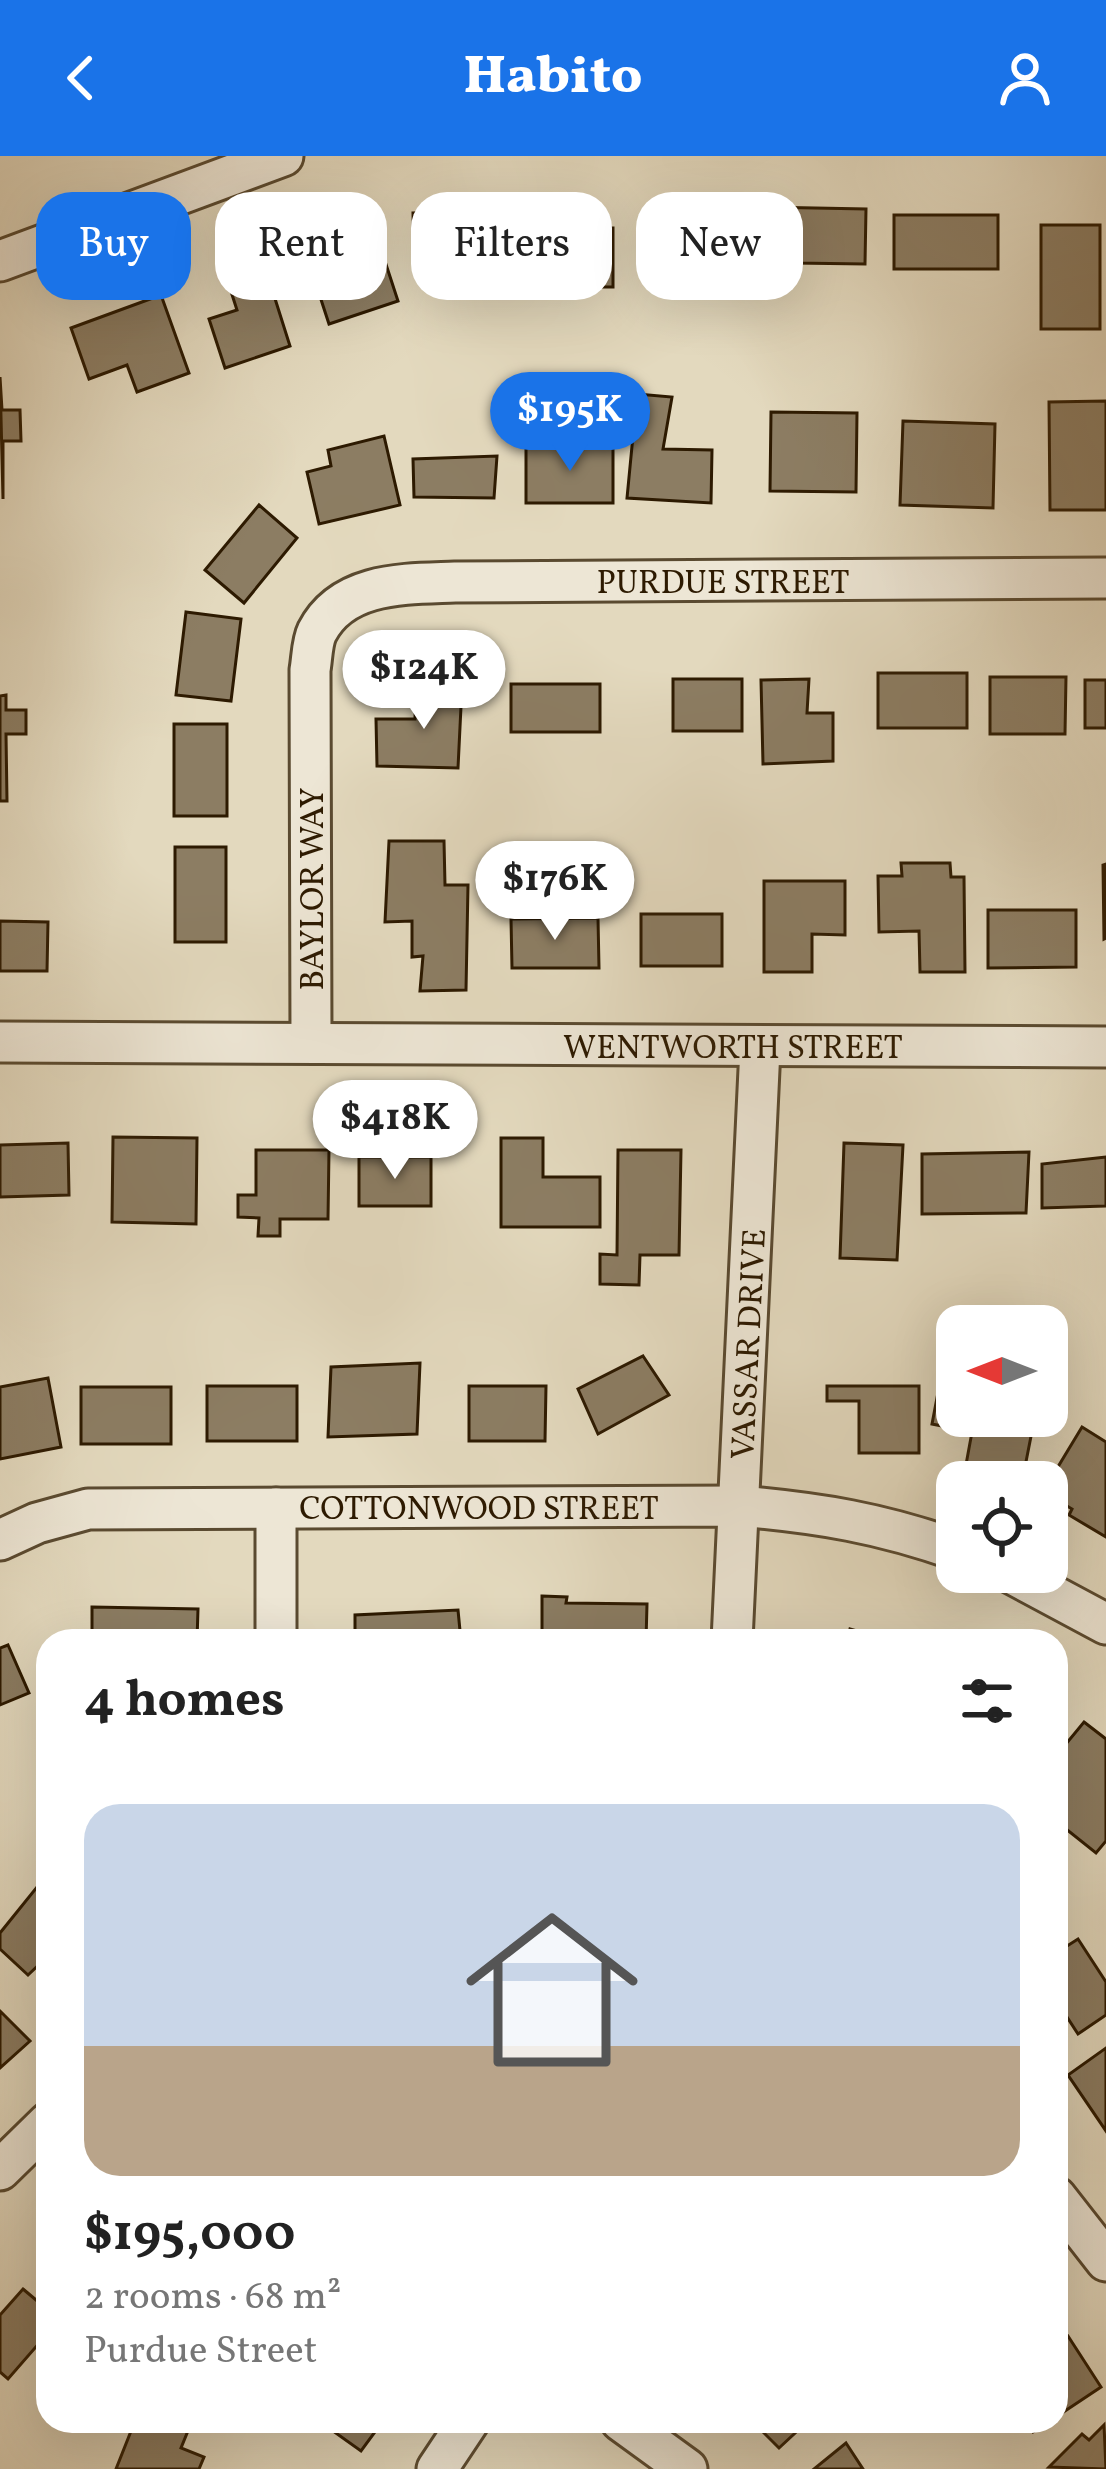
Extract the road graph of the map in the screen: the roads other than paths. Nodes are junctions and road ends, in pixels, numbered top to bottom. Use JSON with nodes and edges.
{"nodes":[{"id":1,"x":283,"y":156,"type":"edge"},
{"id":2,"x":0,"y":261,"type":"edge"},
{"id":3,"x":1106,"y":578,"type":"edge"},
{"id":4,"x":343,"y":602,"type":"joint"},
{"id":5,"x":0,"y":1042,"type":"edge"},
{"id":6,"x":311,"y":1042,"type":"junction"},
{"id":7,"x":1106,"y":1047,"type":"edge"},
{"id":8,"x":760,"y":1048,"type":"junction"},
{"id":9,"x":739,"y":1506,"type":"junction"},
{"id":10,"x":276,"y":1508,"type":"junction"},
{"id":11,"x":0,"y":1540,"type":"edge"},
{"id":12,"x":936,"y":1542,"type":"edge"},
{"id":13,"x":1049,"y":1593,"type":"edge"},
{"id":14,"x":1106,"y":1624,"type":"edge"},
{"id":15,"x":276,"y":1629,"type":"edge"},
{"id":16,"x":733,"y":1629,"type":"edge"},
{"id":17,"x":36,"y":2135,"type":"edge"},
{"id":18,"x":0,"y":2170,"type":"edge"},
{"id":19,"x":1068,"y":2212,"type":"edge"},
{"id":20,"x":1106,"y":2261,"type":"edge"},
{"id":21,"x":461,"y":2433,"type":"edge"},
{"id":22,"x":638,"y":2433,"type":"edge"},
{"id":23,"x":436,"y":2469,"type":"edge"},
{"id":24,"x":687,"y":2469,"type":"edge"}],
"edges":[{"from":1,"to":2,"type":"street"},
{"from":3,"to":4,"type":"street","name":"PURDUE STREET"},
{"from":4,"to":6,"type":"street","name":"BAYLOR WAY"},
{"from":5,"to":6,"type":"street","name":"WENTWORTH STREET"},
{"from":6,"to":8,"type":"street","name":"WENTWORTH STREET"},
{"from":7,"to":8,"type":"street","name":"WENTWORTH STREET"},
{"from":8,"to":9,"type":"street","name":"VASSAR DRIVE"},
{"from":9,"to":10,"type":"street","name":"COTTONWOOD STREET"},
{"from":9,"to":12,"type":"street","name":"COTTONWOOD STREET"},
{"from":9,"to":16,"type":"street","name":"VASSAR DRIVE"},
{"from":10,"to":11,"type":"street","name":"COTTONWOOD STREET"},
{"from":10,"to":15,"type":"street"},
{"from":13,"to":14,"type":"street"},
{"from":17,"to":18,"type":"street"},
{"from":19,"to":20,"type":"street"},
{"from":21,"to":23,"type":"street"},
{"from":22,"to":24,"type":"street"}]}
